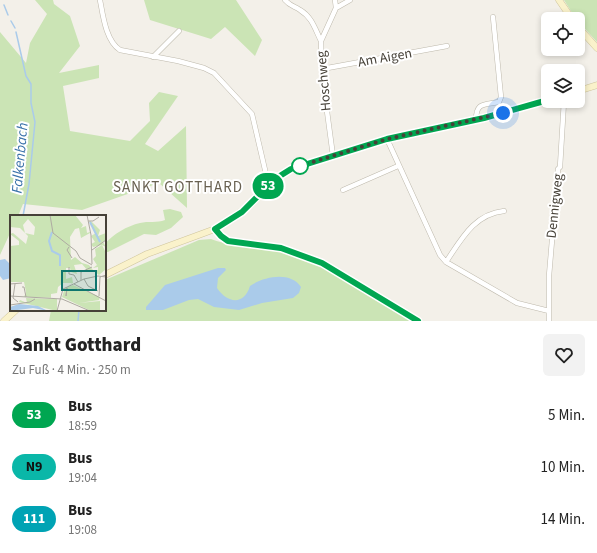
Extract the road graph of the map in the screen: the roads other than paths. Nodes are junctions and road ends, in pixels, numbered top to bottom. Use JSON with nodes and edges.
{"nodes":[{"id":1,"x":100,"y":0,"type":"edge"},
{"id":2,"x":285,"y":0,"type":"edge"},
{"id":3,"x":335,"y":0,"type":"edge"},
{"id":4,"x":350,"y":0,"type":"edge"},
{"id":5,"x":559,"y":0,"type":"edge"},
{"id":6,"x":336,"y":8,"type":"junction"},
{"id":7,"x":567,"y":12,"type":"edge"},
{"id":8,"x":493,"y":16,"type":"dead end"},
{"id":9,"x":179,"y":32,"type":"dead end"},
{"id":10,"x":585,"y":35,"type":"edge"},
{"id":11,"x":321,"y":41,"type":"junction"},
{"id":12,"x":447,"y":46,"type":"dead end"},
{"id":13,"x":597,"y":48,"type":"edge"},
{"id":14,"x":152,"y":57,"type":"junction"},
{"id":15,"x":322,"y":69,"type":"junction"},
{"id":16,"x":597,"y":85,"type":"edge"},
{"id":17,"x":585,"y":89,"type":"edge"},
{"id":18,"x":541,"y":102,"type":"edge"},
{"id":19,"x":564,"y":108,"type":"edge"},
{"id":20,"x":476,"y":120,"type":"junction"},
{"id":21,"x":387,"y":139,"type":"junction"},
{"id":22,"x":333,"y":156,"type":"junction"},
{"id":23,"x":398,"y":166,"type":"junction"},
{"id":24,"x":275,"y":179,"type":"junction"},
{"id":25,"x":343,"y":190,"type":"dead end"},
{"id":26,"x":504,"y":211,"type":"dead end"},
{"id":27,"x":215,"y":229,"type":"junction"},
{"id":28,"x":446,"y":262,"type":"junction"},
{"id":29,"x":106,"y":275,"type":"edge"},
{"id":30,"x":15,"y":311,"type":"edge"},
{"id":31,"x":549,"y":311,"type":"junction"},
{"id":32,"x":4,"y":321,"type":"edge"},
{"id":33,"x":418,"y":321,"type":"edge"},
{"id":34,"x":549,"y":321,"type":"edge"}],
"edges":[{"from":1,"to":14,"type":"street"},
{"from":2,"to":11,"type":"street"},
{"from":3,"to":6,"type":"street"},
{"from":4,"to":6,"type":"street"},
{"from":5,"to":7,"type":"main road"},
{"from":6,"to":11,"type":"street","name":"Hoschweg"},
{"from":8,"to":20,"type":"street"},
{"from":9,"to":14,"type":"street"},
{"from":10,"to":13,"type":"main road"},
{"from":11,"to":15,"type":"street","name":"Hoschweg"},
{"from":12,"to":15,"type":"street","name":"Am Aigen"},
{"from":14,"to":24,"type":"street"},
{"from":15,"to":22,"type":"street","name":"Hoschweg"},
{"from":16,"to":17,"type":"main road"},
{"from":18,"to":20,"type":"main road"},
{"from":19,"to":31,"type":"street","name":"Dennigweg"},
{"from":20,"to":21,"type":"main road"},
{"from":21,"to":22,"type":"main road"},
{"from":21,"to":23,"type":"street"},
{"from":22,"to":24,"type":"main road"},
{"from":23,"to":25,"type":"street"},
{"from":23,"to":28,"type":"street"},
{"from":24,"to":27,"type":"main road"},
{"from":26,"to":28,"type":"street"},
{"from":27,"to":29,"type":"main road"},
{"from":27,"to":33,"type":"main road"},
{"from":28,"to":31,"type":"street"},
{"from":30,"to":32,"type":"main road"},
{"from":31,"to":34,"type":"street","name":"Dennigweg"}]}
